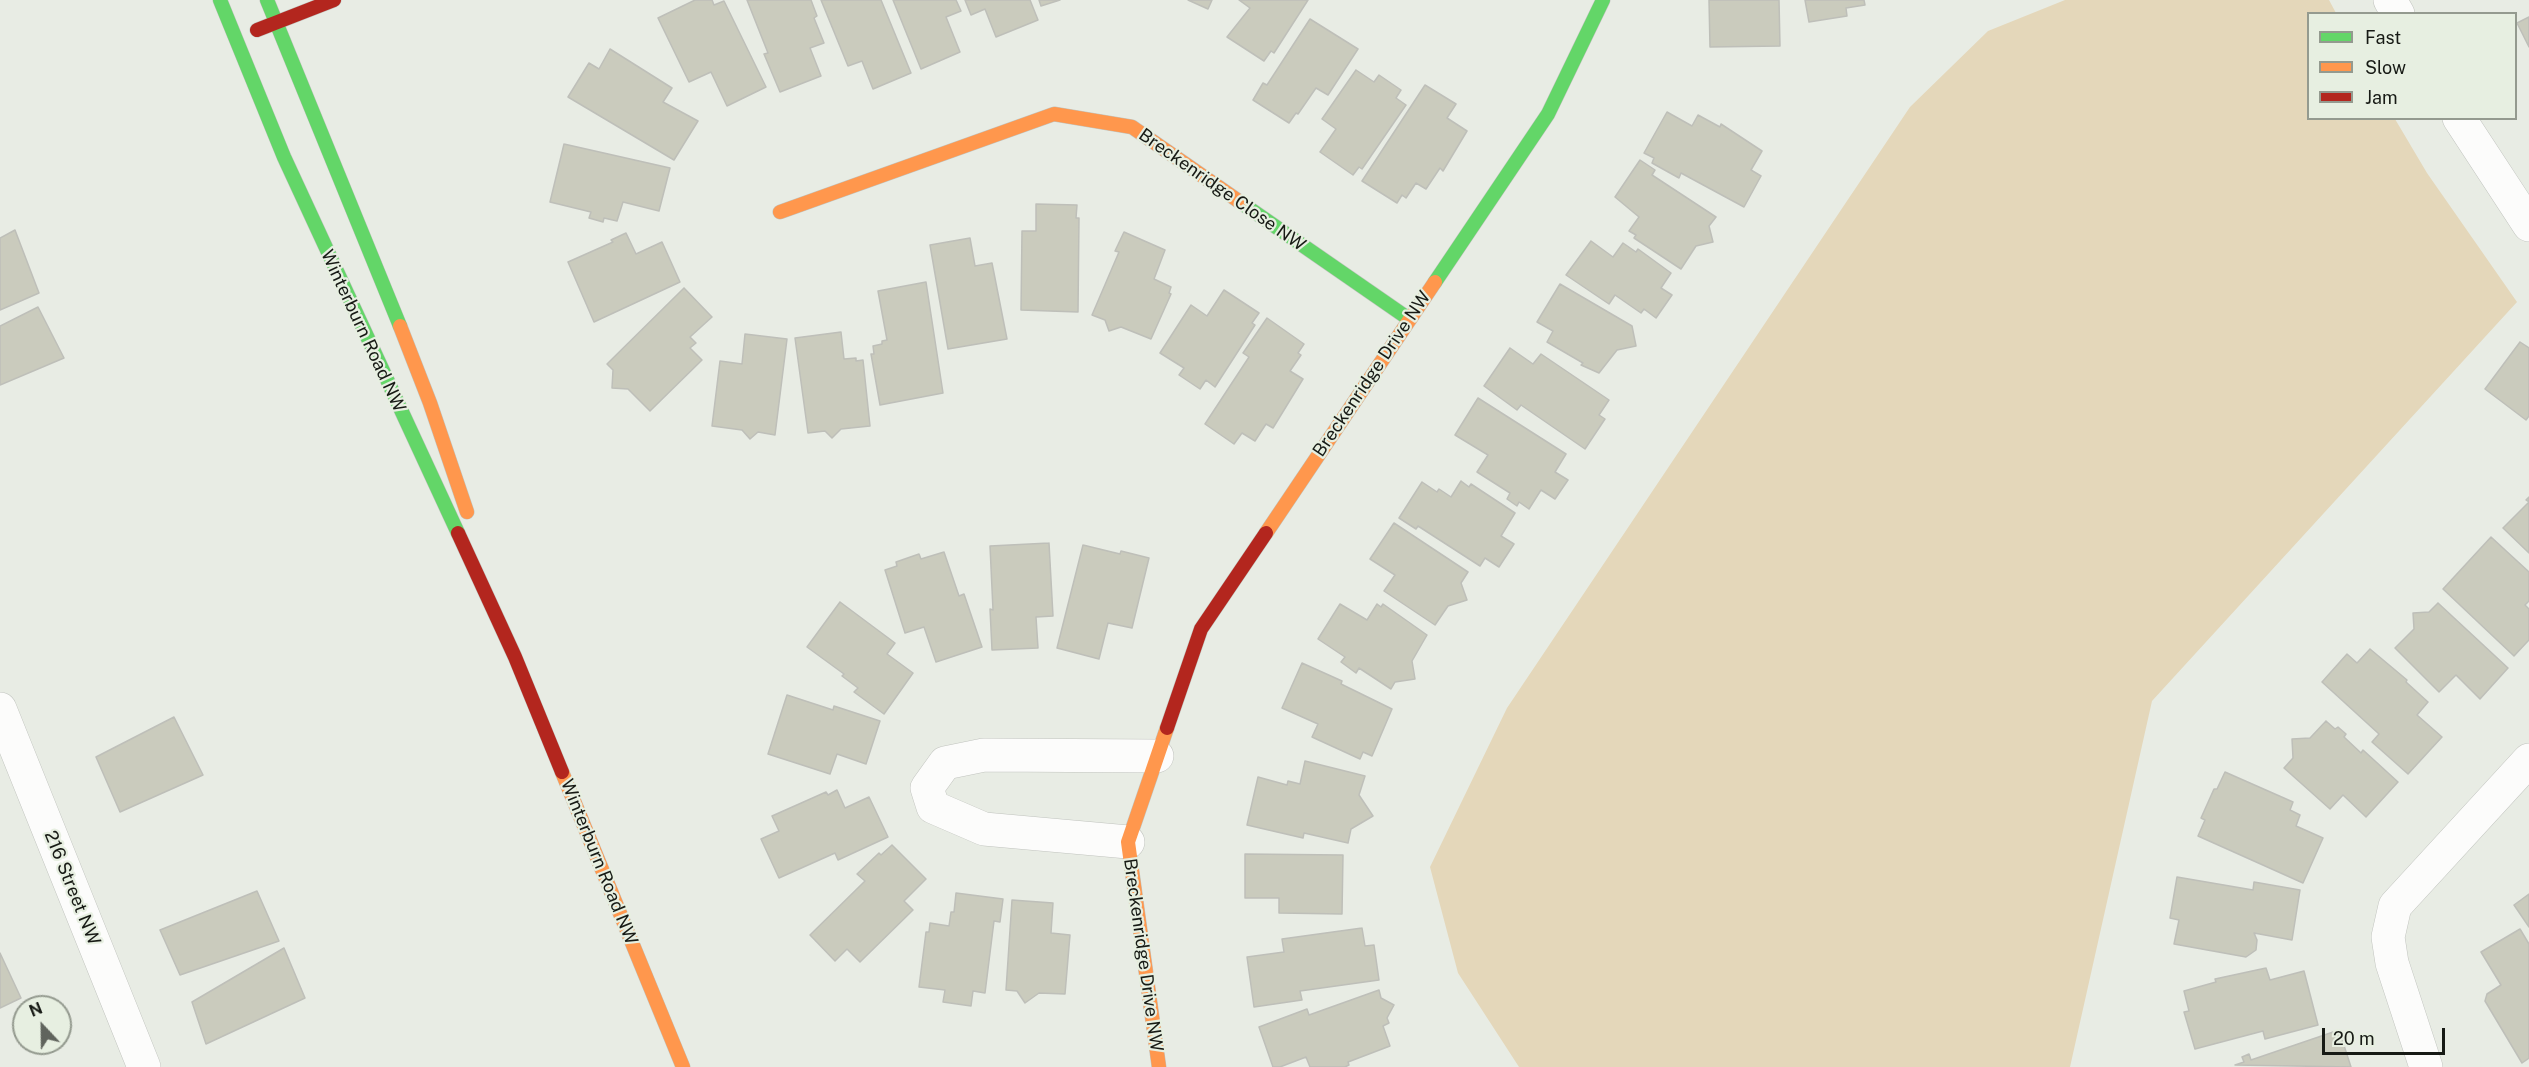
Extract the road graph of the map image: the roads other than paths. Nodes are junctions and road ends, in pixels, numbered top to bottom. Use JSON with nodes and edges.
{"nodes":[{"id":1,"x":220,"y":0,"type":"edge"},
{"id":2,"x":267,"y":0,"type":"edge"},
{"id":3,"x":334,"y":0,"type":"edge"},
{"id":4,"x":1603,"y":0,"type":"edge"},
{"id":5,"x":276,"y":23,"type":"junction"},
{"id":6,"x":236,"y":38,"type":"junction"},
{"id":7,"x":2460,"y":120,"type":"edge"},
{"id":8,"x":780,"y":212,"type":"dead end"},
{"id":9,"x":2529,"y":225,"type":"edge"},
{"id":10,"x":1409,"y":319,"type":"junction"},
{"id":11,"x":515,"y":657,"type":"junction"},
{"id":12,"x":0,"y":709,"type":"edge"},
{"id":13,"x":1157,"y":756,"type":"junction"},
{"id":14,"x":2529,"y":760,"type":"edge"},
{"id":15,"x":1128,"y":842,"type":"junction"},
{"id":16,"x":144,"y":1067,"type":"edge"},
{"id":17,"x":683,"y":1067,"type":"edge"},
{"id":18,"x":1159,"y":1067,"type":"edge"},
{"id":19,"x":2426,"y":1067,"type":"edge"}],
"edges":[{"from":1,"to":6,"type":"main road","name":"Winterburn Road NW"},
{"from":2,"to":5,"type":"main road","name":"Winterburn Road NW"},
{"from":3,"to":5,"type":"main road"},
{"from":4,"to":10,"type":"main road","name":"Breckenridge Drive NW"},
{"from":5,"to":6,"type":"main road"},
{"from":5,"to":11,"type":"main road","name":"Winterburn Road NW"},
{"from":6,"to":11,"type":"main road","name":"Winterburn Road NW"},
{"from":7,"to":9,"type":"street"},
{"from":8,"to":10,"type":"main road","name":"Breckenridge Close NW"},
{"from":10,"to":13,"type":"main road","name":"Breckenridge Drive NW"},
{"from":11,"to":17,"type":"main road","name":"Winterburn Road NW"},
{"from":12,"to":16,"type":"street","name":"216 Street NW"},
{"from":13,"to":15,"type":"main road","name":"Breckenridge Drive NW"},
{"from":13,"to":15,"type":"street","name":"Breckenridge Drive NW"},
{"from":14,"to":19,"type":"street"},
{"from":15,"to":18,"type":"main road","name":"Breckenridge Drive NW"}]}
